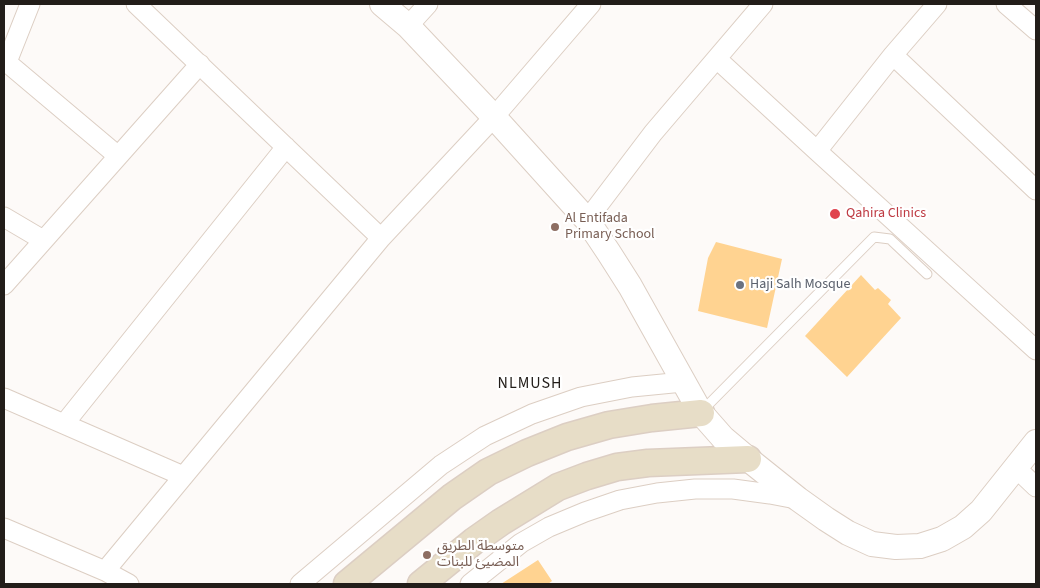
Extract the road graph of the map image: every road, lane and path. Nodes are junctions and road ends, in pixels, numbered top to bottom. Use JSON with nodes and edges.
{"nodes":[{"id":1,"x":30,"y":4,"type":"edge"},
{"id":2,"x":136,"y":4,"type":"edge"},
{"id":3,"x":382,"y":4,"type":"edge"},
{"id":4,"x":428,"y":4,"type":"edge"},
{"id":5,"x":591,"y":4,"type":"edge"},
{"id":6,"x":763,"y":4,"type":"edge"},
{"id":7,"x":937,"y":4,"type":"edge"},
{"id":8,"x":1006,"y":4,"type":"edge"},
{"id":9,"x":408,"y":26,"type":"junction"},
{"id":10,"x":1036,"y":30,"type":"edge"},
{"id":11,"x":893,"y":55,"type":"junction"},
{"id":12,"x":717,"y":59,"type":"junction"},
{"id":13,"x":5,"y":62,"type":"edge"},
{"id":14,"x":200,"y":64,"type":"junction"},
{"id":15,"x":494,"y":117,"type":"junction"},
{"id":16,"x":286,"y":148,"type":"junction"},
{"id":17,"x":817,"y":151,"type":"junction"},
{"id":18,"x":118,"y":156,"type":"junction"},
{"id":19,"x":1036,"y":190,"type":"edge"},
{"id":20,"x":4,"y":217,"type":"edge"},
{"id":21,"x":586,"y":220,"type":"junction"},
{"id":22,"x":381,"y":238,"type":"junction"},
{"id":23,"x":43,"y":240,"type":"junction"},
{"id":24,"x":927,"y":274,"type":"dead end"},
{"id":25,"x":4,"y":285,"type":"edge"},
{"id":26,"x":1036,"y":350,"type":"edge"},
{"id":27,"x":683,"y":382,"type":"junction"},
{"id":28,"x":4,"y":398,"type":"edge"},
{"id":29,"x":701,"y":413,"type":"junction"},
{"id":30,"x":64,"y":424,"type":"junction"},
{"id":31,"x":1036,"y":442,"type":"edge"},
{"id":32,"x":748,"y":459,"type":"junction"},
{"id":33,"x":1015,"y":467,"type":"junction"},
{"id":34,"x":184,"y":476,"type":"junction"},
{"id":35,"x":1036,"y":487,"type":"edge"},
{"id":36,"x":798,"y":500,"type":"junction"},
{"id":37,"x":4,"y":528,"type":"edge"},
{"id":38,"x":105,"y":571,"type":"junction"},
{"id":39,"x":129,"y":584,"type":"edge"},
{"id":40,"x":300,"y":584,"type":"edge"},
{"id":41,"x":347,"y":584,"type":"edge"},
{"id":42,"x":421,"y":584,"type":"edge"},
{"id":43,"x":470,"y":584,"type":"edge"}],
"edges":[{"from":1,"to":13,"type":"street"},
{"from":2,"to":14,"type":"street"},
{"from":3,"to":9,"type":"street"},
{"from":4,"to":9,"type":"street"},
{"from":5,"to":15,"type":"street"},
{"from":6,"to":12,"type":"street"},
{"from":7,"to":11,"type":"street"},
{"from":8,"to":10,"type":"street"},
{"from":9,"to":15,"type":"street"},
{"from":11,"to":17,"type":"street"},
{"from":11,"to":19,"type":"street"},
{"from":12,"to":17,"type":"street"},
{"from":12,"to":21,"type":"street"},
{"from":13,"to":18,"type":"street"},
{"from":14,"to":16,"type":"street"},
{"from":14,"to":18,"type":"street"},
{"from":15,"to":21,"type":"street"},
{"from":15,"to":22,"type":"street"},
{"from":16,"to":22,"type":"street"},
{"from":16,"to":30,"type":"street"},
{"from":17,"to":26,"type":"street"},
{"from":18,"to":23,"type":"street"},
{"from":20,"to":23,"type":"street"},
{"from":21,"to":27,"type":"street"},
{"from":22,"to":34,"type":"street"},
{"from":23,"to":25,"type":"street"},
{"from":24,"to":29,"type":"lane"},
{"from":27,"to":29,"type":"street"},
{"from":27,"to":40,"type":"street"},
{"from":28,"to":30,"type":"street"},
{"from":29,"to":32,"type":"street"},
{"from":29,"to":41,"type":"main road"},
{"from":30,"to":34,"type":"street"},
{"from":31,"to":33,"type":"street"},
{"from":32,"to":36,"type":"street"},
{"from":32,"to":42,"type":"main road"},
{"from":33,"to":35,"type":"street"},
{"from":33,"to":36,"type":"street"},
{"from":34,"to":38,"type":"street"},
{"from":36,"to":43,"type":"street"},
{"from":37,"to":38,"type":"street"},
{"from":38,"to":39,"type":"street"}]}
